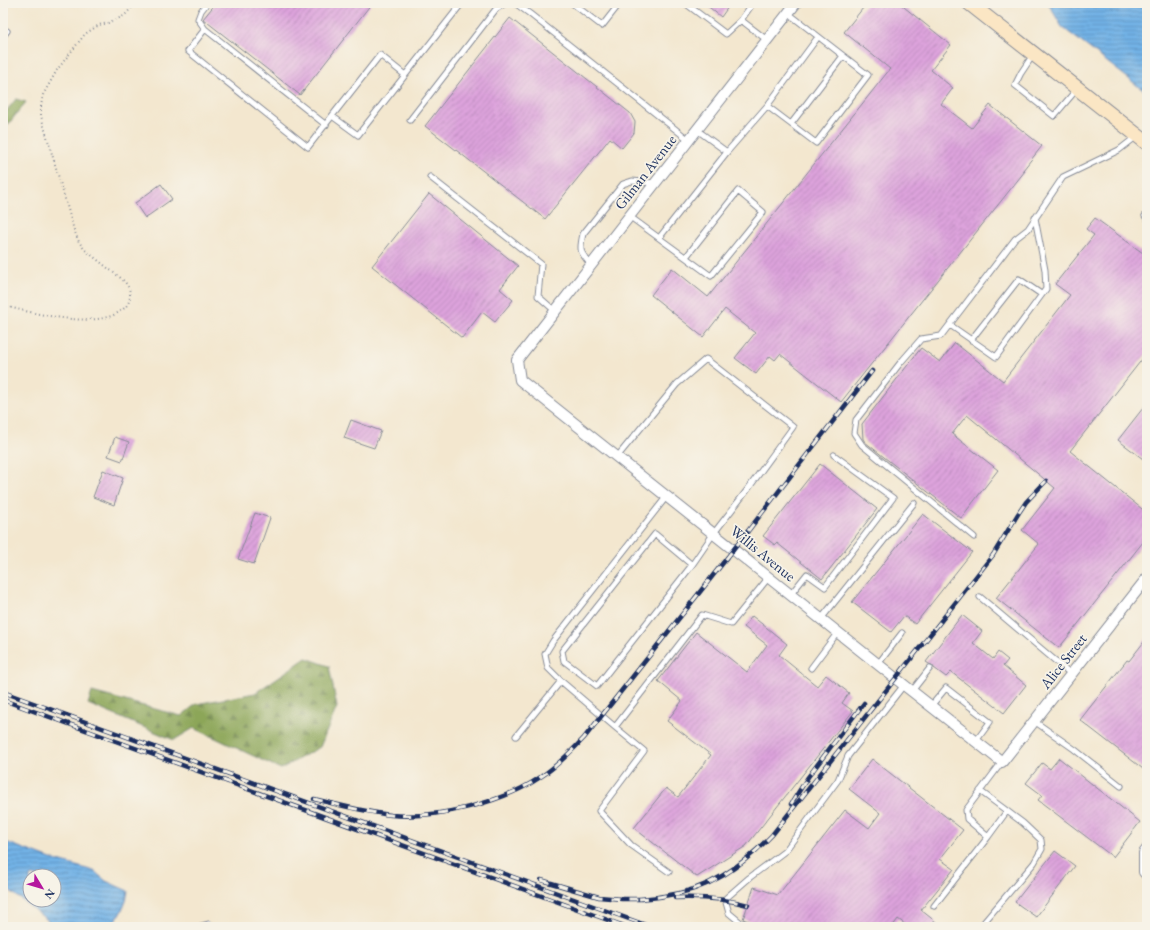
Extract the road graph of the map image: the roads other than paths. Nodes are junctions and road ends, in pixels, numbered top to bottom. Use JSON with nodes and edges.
{"nodes":[{"id":1,"x":207,"y":3,"type":"edge"},
{"id":2,"x":462,"y":3,"type":"edge"},
{"id":3,"x":506,"y":3,"type":"edge"},
{"id":4,"x":572,"y":3,"type":"edge"},
{"id":5,"x":620,"y":3,"type":"edge"},
{"id":6,"x":685,"y":3,"type":"edge"},
{"id":7,"x":753,"y":3,"type":"edge"},
{"id":8,"x":796,"y":3,"type":"edge"},
{"id":9,"x":969,"y":3,"type":"edge"},
{"id":10,"x":788,"y":13,"type":"junction"},
{"id":11,"x":741,"y":20,"type":"junction"},
{"id":12,"x":205,"y":29,"type":"junction"},
{"id":13,"x":7,"y":31,"type":"dead end"},
{"id":14,"x":3,"y":36,"type":"edge"},
{"id":15,"x":818,"y":37,"type":"junction"},
{"id":16,"x":767,"y":40,"type":"junction"},
{"id":17,"x":1034,"y":54,"type":"junction"},
{"id":18,"x":843,"y":56,"type":"junction"},
{"id":19,"x":405,"y":74,"type":"junction"},
{"id":20,"x":1078,"y":88,"type":"junction"},
{"id":21,"x":767,"y":106,"type":"junction"},
{"id":22,"x":332,"y":116,"type":"junction"},
{"id":23,"x":410,"y":120,"type":"dead end"},
{"id":24,"x":791,"y":124,"type":"junction"},
{"id":25,"x":326,"y":125,"type":"junction"},
{"id":26,"x":697,"y":130,"type":"junction"},
{"id":27,"x":1142,"y":139,"type":"edge"},
{"id":28,"x":689,"y":140,"type":"junction"},
{"id":29,"x":727,"y":152,"type":"junction"},
{"id":30,"x":430,"y":177,"type":"dead end"},
{"id":31,"x":655,"y":184,"type":"junction"},
{"id":32,"x":1147,"y":214,"type":"edge"},
{"id":33,"x":629,"y":216,"type":"junction"},
{"id":34,"x":1036,"y":218,"type":"junction"},
{"id":35,"x":1147,"y":218,"type":"edge"},
{"id":36,"x":659,"y":238,"type":"junction"},
{"id":37,"x":686,"y":258,"type":"junction"},
{"id":38,"x":591,"y":265,"type":"junction"},
{"id":39,"x":1042,"y":294,"type":"junction"},
{"id":40,"x":555,"y":311,"type":"junction"},
{"id":41,"x":950,"y":325,"type":"junction"},
{"id":42,"x":971,"y":340,"type":"junction"},
{"id":43,"x":517,"y":360,"type":"joint"},
{"id":44,"x":834,"y":455,"type":"dead end"},
{"id":45,"x":617,"y":457,"type":"junction"},
{"id":46,"x":667,"y":496,"type":"junction"},
{"id":47,"x":914,"y":503,"type":"dead end"},
{"id":48,"x":714,"y":533,"type":"junction"},
{"id":49,"x":974,"y":537,"type":"dead end"},
{"id":50,"x":692,"y":565,"type":"junction"},
{"id":51,"x":769,"y":577,"type":"junction"},
{"id":52,"x":1147,"y":578,"type":"edge"},
{"id":53,"x":1144,"y":589,"type":"edge"},
{"id":54,"x":791,"y":594,"type":"junction"},
{"id":55,"x":980,"y":597,"type":"dead end"},
{"id":56,"x":821,"y":619,"type":"junction"},
{"id":57,"x":838,"y":632,"type":"junction"},
{"id":58,"x":902,"y":633,"type":"dead end"},
{"id":59,"x":878,"y":664,"type":"junction"},
{"id":60,"x":811,"y":668,"type":"dead end"},
{"id":61,"x":930,"y":668,"type":"dead end"},
{"id":62,"x":1072,"y":674,"type":"junction"},
{"id":63,"x":560,"y":681,"type":"junction"},
{"id":64,"x":908,"y":688,"type":"junction"},
{"id":65,"x":931,"y":706,"type":"junction"},
{"id":66,"x":1034,"y":721,"type":"junction"},
{"id":67,"x":615,"y":727,"type":"junction"},
{"id":68,"x":516,"y":736,"type":"dead end"},
{"id":69,"x":976,"y":741,"type":"junction"},
{"id":70,"x":1002,"y":762,"type":"junction"},
{"id":71,"x":1121,"y":786,"type":"dead end"},
{"id":72,"x":980,"y":791,"type":"junction"},
{"id":73,"x":1007,"y":811,"type":"junction"},
{"id":74,"x":988,"y":837,"type":"junction"},
{"id":75,"x":1147,"y":849,"type":"edge"},
{"id":76,"x":669,"y":872,"type":"dead end"},
{"id":77,"x":1147,"y":875,"type":"edge"},
{"id":78,"x":934,"y":906,"type":"dead end"},
{"id":79,"x":198,"y":927,"type":"edge"},
{"id":80,"x":216,"y":927,"type":"edge"},
{"id":81,"x":752,"y":927,"type":"edge"},
{"id":82,"x":980,"y":927,"type":"edge"},
{"id":83,"x":1140,"y":927,"type":"edge"},
{"id":84,"x":1146,"y":927,"type":"edge"}],
"edges":[{"from":1,"to":12,"type":"lane"},
{"from":2,"to":19,"type":"lane"},
{"from":3,"to":23,"type":"lane"},
{"from":3,"to":28,"type":"lane"},
{"from":4,"to":5,"type":"lane"},
{"from":6,"to":11,"type":"lane"},
{"from":7,"to":11,"type":"lane"},
{"from":8,"to":10,"type":"street","name":"Gilman Avenue"},
{"from":9,"to":17,"type":"main road"},
{"from":10,"to":15,"type":"lane"},
{"from":10,"to":16,"type":"street","name":"Gilman Avenue"},
{"from":11,"to":16,"type":"lane"},
{"from":12,"to":25,"type":"lane"},
{"from":12,"to":25,"type":"lane"},
{"from":13,"to":14,"type":"lane"},
{"from":15,"to":18,"type":"lane"},
{"from":15,"to":21,"type":"lane"},
{"from":16,"to":26,"type":"street","name":"Gilman Avenue"},
{"from":17,"to":20,"type":"main road"},
{"from":17,"to":20,"type":"lane"},
{"from":18,"to":24,"type":"lane"},
{"from":18,"to":24,"type":"lane"},
{"from":19,"to":22,"type":"lane"},
{"from":19,"to":22,"type":"lane"},
{"from":20,"to":27,"type":"main road"},
{"from":21,"to":24,"type":"lane"},
{"from":21,"to":29,"type":"lane"},
{"from":22,"to":25,"type":"lane"},
{"from":26,"to":28,"type":"street","name":"Gilman Avenue"},
{"from":26,"to":29,"type":"lane"},
{"from":27,"to":34,"type":"lane"},
{"from":28,"to":31,"type":"street","name":"Gilman Avenue"},
{"from":29,"to":36,"type":"lane"},
{"from":30,"to":40,"type":"lane"},
{"from":31,"to":33,"type":"street","name":"Gilman Avenue"},
{"from":31,"to":38,"type":"lane"},
{"from":32,"to":35,"type":"lane"},
{"from":33,"to":36,"type":"lane"},
{"from":33,"to":38,"type":"street","name":"Gilman Avenue"},
{"from":34,"to":39,"type":"lane"},
{"from":34,"to":41,"type":"lane"},
{"from":36,"to":37,"type":"lane"},
{"from":37,"to":37,"type":"lane"},
{"from":38,"to":40,"type":"street","name":"Gilman Avenue"},
{"from":39,"to":42,"type":"lane"},
{"from":39,"to":42,"type":"lane"},
{"from":40,"to":43,"type":"street","name":"Gilman Avenue"},
{"from":41,"to":42,"type":"lane"},
{"from":41,"to":49,"type":"lane"},
{"from":43,"to":45,"type":"street","name":"Willis Avenue"},
{"from":44,"to":54,"type":"lane"},
{"from":45,"to":46,"type":"street","name":"Willis Avenue"},
{"from":45,"to":48,"type":"lane"},
{"from":46,"to":48,"type":"street","name":"Willis Avenue"},
{"from":46,"to":63,"type":"lane"},
{"from":47,"to":56,"type":"lane"},
{"from":48,"to":50,"type":"lane"},
{"from":48,"to":51,"type":"street","name":"Willis Avenue"},
{"from":50,"to":50,"type":"lane"},
{"from":51,"to":54,"type":"street","name":"Willis Avenue"},
{"from":51,"to":67,"type":"lane"},
{"from":52,"to":53,"type":"street","name":"Alice Street"},
{"from":53,"to":62,"type":"street","name":"Alice Street"},
{"from":54,"to":56,"type":"street","name":"Willis Avenue"},
{"from":55,"to":62,"type":"lane"},
{"from":56,"to":57,"type":"street","name":"Willis Avenue"},
{"from":57,"to":59,"type":"street","name":"Willis Avenue"},
{"from":57,"to":60,"type":"lane"},
{"from":58,"to":59,"type":"lane"},
{"from":59,"to":64,"type":"street","name":"Willis Avenue"},
{"from":61,"to":64,"type":"lane"},
{"from":62,"to":66,"type":"street","name":"Alice Street"},
{"from":63,"to":67,"type":"lane"},
{"from":63,"to":68,"type":"lane"},
{"from":64,"to":65,"type":"street","name":"Willis Avenue"},
{"from":64,"to":81,"type":"lane"},
{"from":65,"to":69,"type":"street","name":"Willis Avenue"},
{"from":65,"to":69,"type":"lane"},
{"from":66,"to":70,"type":"street","name":"Alice Street"},
{"from":66,"to":71,"type":"lane"},
{"from":67,"to":76,"type":"lane"},
{"from":69,"to":70,"type":"street","name":"Willis Avenue"},
{"from":70,"to":72,"type":"lane"},
{"from":72,"to":73,"type":"lane"},
{"from":72,"to":74,"type":"lane"},
{"from":73,"to":74,"type":"lane"},
{"from":73,"to":82,"type":"lane"},
{"from":74,"to":78,"type":"lane"},
{"from":75,"to":77,"type":"street"},
{"from":79,"to":80,"type":"lane"},
{"from":83,"to":84,"type":"lane"}]}
